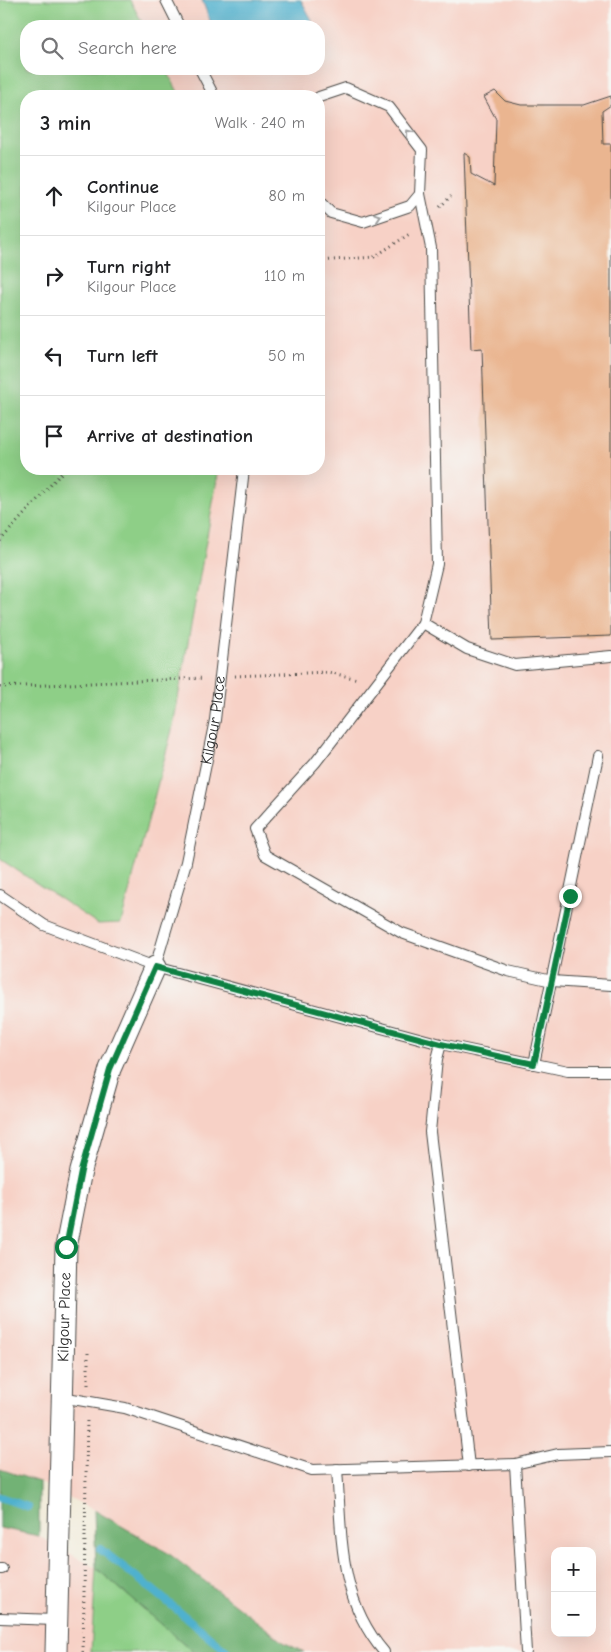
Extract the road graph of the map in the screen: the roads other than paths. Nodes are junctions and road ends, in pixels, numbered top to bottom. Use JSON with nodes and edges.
{"nodes":[{"id":1,"x":166,"y":0,"type":"edge"},
{"id":2,"x":176,"y":20,"type":"edge"},
{"id":3,"x":203,"y":75,"type":"edge"},
{"id":4,"x":211,"y":90,"type":"edge"},
{"id":5,"x":325,"y":95,"type":"edge"},
{"id":6,"x":420,"y":194,"type":"junction"},
{"id":7,"x":325,"y":207,"type":"edge"},
{"id":8,"x":243,"y":475,"type":"edge"},
{"id":9,"x":423,"y":623,"type":"junction"},
{"id":10,"x":611,"y":656,"type":"edge"},
{"id":11,"x":598,"y":756,"type":"dead end"},
{"id":12,"x":0,"y":895,"type":"edge"},
{"id":13,"x":155,"y":967,"type":"junction"},
{"id":14,"x":552,"y":981,"type":"junction"},
{"id":15,"x":611,"y":984,"type":"edge"},
{"id":16,"x":441,"y":1044,"type":"junction"},
{"id":17,"x":534,"y":1064,"type":"junction"},
{"id":18,"x":611,"y":1071,"type":"edge"},
{"id":19,"x":61,"y":1397,"type":"junction"},
{"id":20,"x":611,"y":1452,"type":"edge"},
{"id":21,"x":516,"y":1464,"type":"junction"},
{"id":22,"x":469,"y":1466,"type":"junction"},
{"id":23,"x":337,"y":1469,"type":"junction"},
{"id":24,"x":0,"y":1618,"type":"edge"},
{"id":25,"x":55,"y":1620,"type":"junction"},
{"id":26,"x":56,"y":1652,"type":"edge"},
{"id":27,"x":384,"y":1652,"type":"edge"},
{"id":28,"x":526,"y":1652,"type":"edge"}],
"edges":[{"from":1,"to":2,"type":"lane"},
{"from":3,"to":4,"type":"lane"},
{"from":6,"to":5,"type":"lane","one_way":true},
{"from":7,"to":6,"type":"lane","one_way":true},
{"from":6,"to":9,"type":"lane"},
{"from":8,"to":13,"type":"lane","name":"Kilgour Place"},
{"from":9,"to":10,"type":"lane"},
{"from":9,"to":14,"type":"lane"},
{"from":11,"to":14,"type":"lane"},
{"from":12,"to":13,"type":"lane"},
{"from":13,"to":16,"type":"lane"},
{"from":13,"to":19,"type":"street","name":"Kilgour Place"},
{"from":14,"to":15,"type":"lane"},
{"from":14,"to":17,"type":"lane"},
{"from":16,"to":17,"type":"lane"},
{"from":16,"to":22,"type":"lane"},
{"from":17,"to":18,"type":"lane"},
{"from":19,"to":23,"type":"lane"},
{"from":19,"to":25,"type":"street","name":"Kilgour Place"},
{"from":20,"to":21,"type":"lane"},
{"from":21,"to":22,"type":"lane"},
{"from":21,"to":28,"type":"lane"},
{"from":22,"to":23,"type":"lane"},
{"from":23,"to":27,"type":"lane"},
{"from":24,"to":25,"type":"lane"},
{"from":25,"to":26,"type":"street","name":"Kilgour Place"}]}
